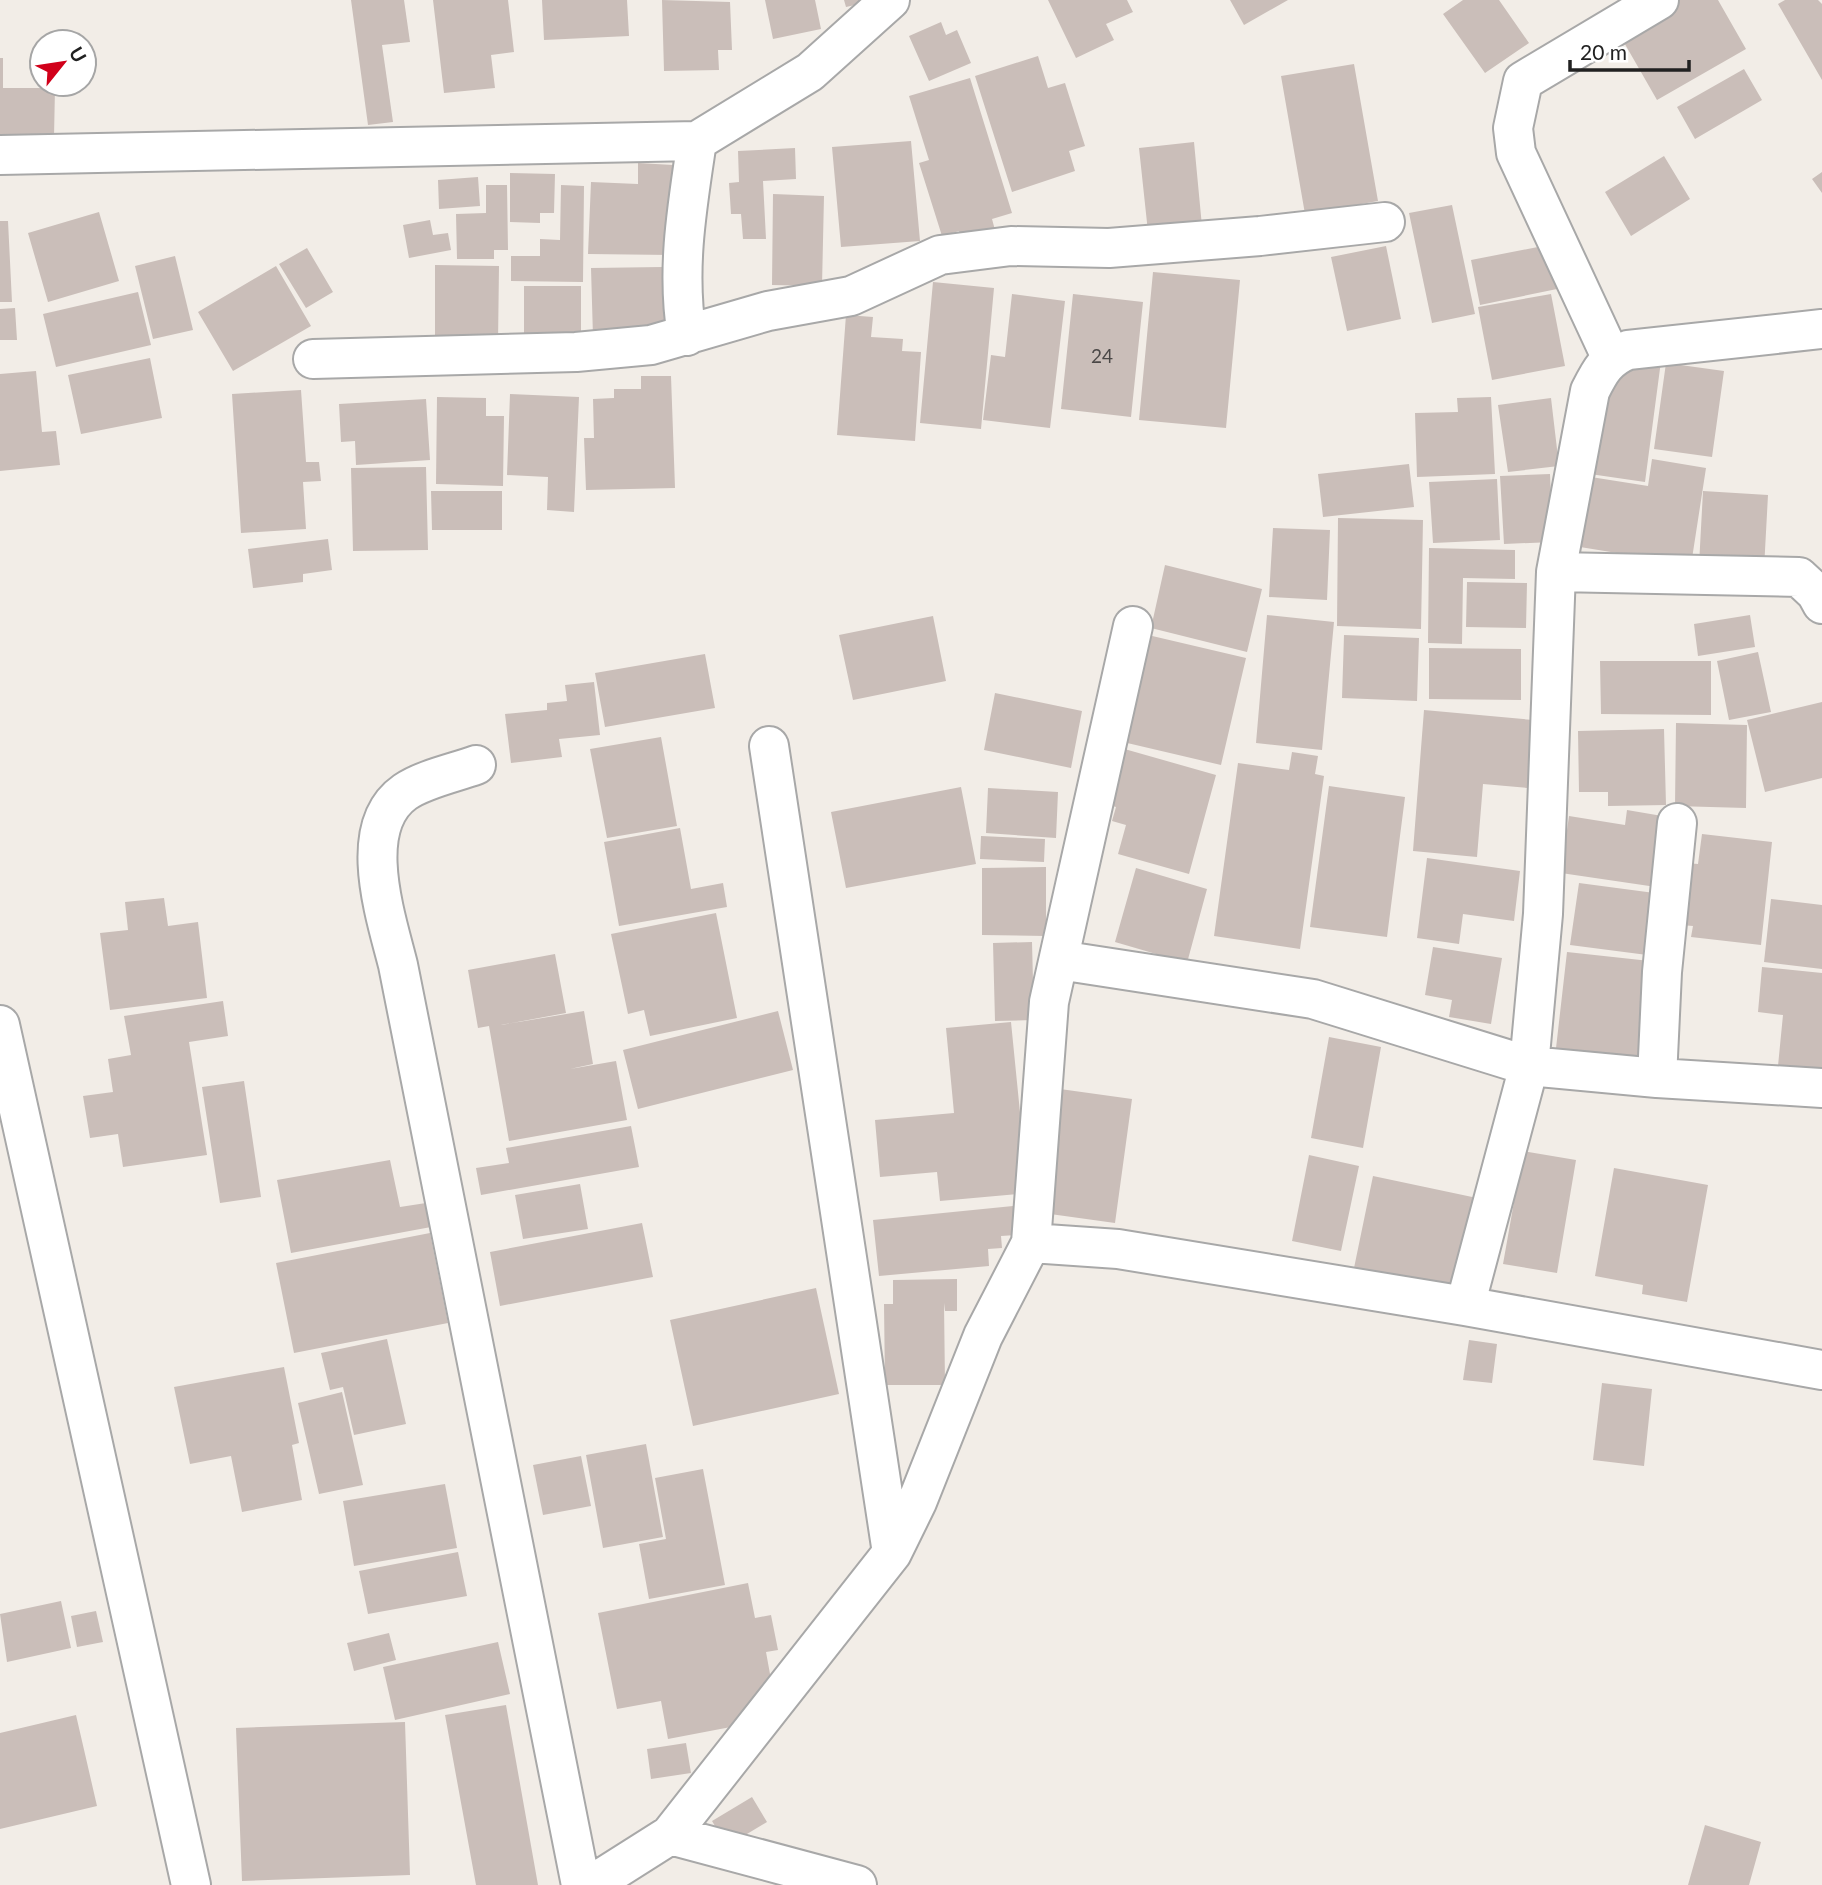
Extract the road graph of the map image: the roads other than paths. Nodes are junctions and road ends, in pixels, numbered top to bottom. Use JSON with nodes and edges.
{"nodes":[{"id":1,"x":890,"y":0,"type":"edge"},
{"id":2,"x":1659,"y":0,"type":"edge"},
{"id":3,"x":697,"y":141,"type":"junction"},
{"id":4,"x":0,"y":155,"type":"edge"},
{"id":5,"x":1385,"y":222,"type":"dead end"},
{"id":6,"x":1822,"y":328,"type":"edge"},
{"id":7,"x":687,"y":335,"type":"junction"},
{"id":8,"x":1611,"y":357,"type":"junction"},
{"id":9,"x":313,"y":359,"type":"dead end"},
{"id":10,"x":1556,"y":572,"type":"junction"},
{"id":11,"x":1822,"y":604,"type":"edge"},
{"id":12,"x":1133,"y":626,"type":"dead end"},
{"id":13,"x":769,"y":746,"type":"dead end"},
{"id":14,"x":476,"y":765,"type":"dead end"},
{"id":15,"x":1677,"y":823,"type":"dead end"},
{"id":16,"x":1059,"y":960,"type":"junction"},
{"id":17,"x":0,"y":1025,"type":"edge"},
{"id":18,"x":1529,"y":1066,"type":"junction"},
{"id":19,"x":1657,"y":1078,"type":"junction"},
{"id":20,"x":1822,"y":1088,"type":"edge"},
{"id":21,"x":1031,"y":1243,"type":"junction"},
{"id":22,"x":1465,"y":1306,"type":"junction"},
{"id":23,"x":1822,"y":1370,"type":"edge"},
{"id":24,"x":892,"y":1553,"type":"junction"},
{"id":25,"x":670,"y":1835,"type":"junction"},
{"id":26,"x":191,"y":1885,"type":"edge"},
{"id":27,"x":581,"y":1885,"type":"edge"},
{"id":28,"x":591,"y":1885,"type":"edge"},
{"id":29,"x":857,"y":1885,"type":"edge"}],
"edges":[{"from":1,"to":3,"type":"street"},
{"from":2,"to":8,"type":"street"},
{"from":3,"to":4,"type":"street"},
{"from":3,"to":7,"type":"street"},
{"from":5,"to":7,"type":"street"},
{"from":6,"to":8,"type":"street"},
{"from":7,"to":9,"type":"street"},
{"from":8,"to":10,"type":"street"},
{"from":10,"to":11,"type":"street"},
{"from":10,"to":18,"type":"street"},
{"from":12,"to":16,"type":"street"},
{"from":13,"to":24,"type":"street"},
{"from":14,"to":27,"type":"street"},
{"from":15,"to":19,"type":"street"},
{"from":16,"to":18,"type":"street"},
{"from":16,"to":21,"type":"street"},
{"from":17,"to":26,"type":"street"},
{"from":18,"to":19,"type":"street"},
{"from":18,"to":22,"type":"street"},
{"from":19,"to":20,"type":"street"},
{"from":21,"to":22,"type":"street"},
{"from":21,"to":24,"type":"street"},
{"from":22,"to":23,"type":"street"},
{"from":24,"to":25,"type":"street"},
{"from":25,"to":28,"type":"street"},
{"from":25,"to":29,"type":"street"}]}
